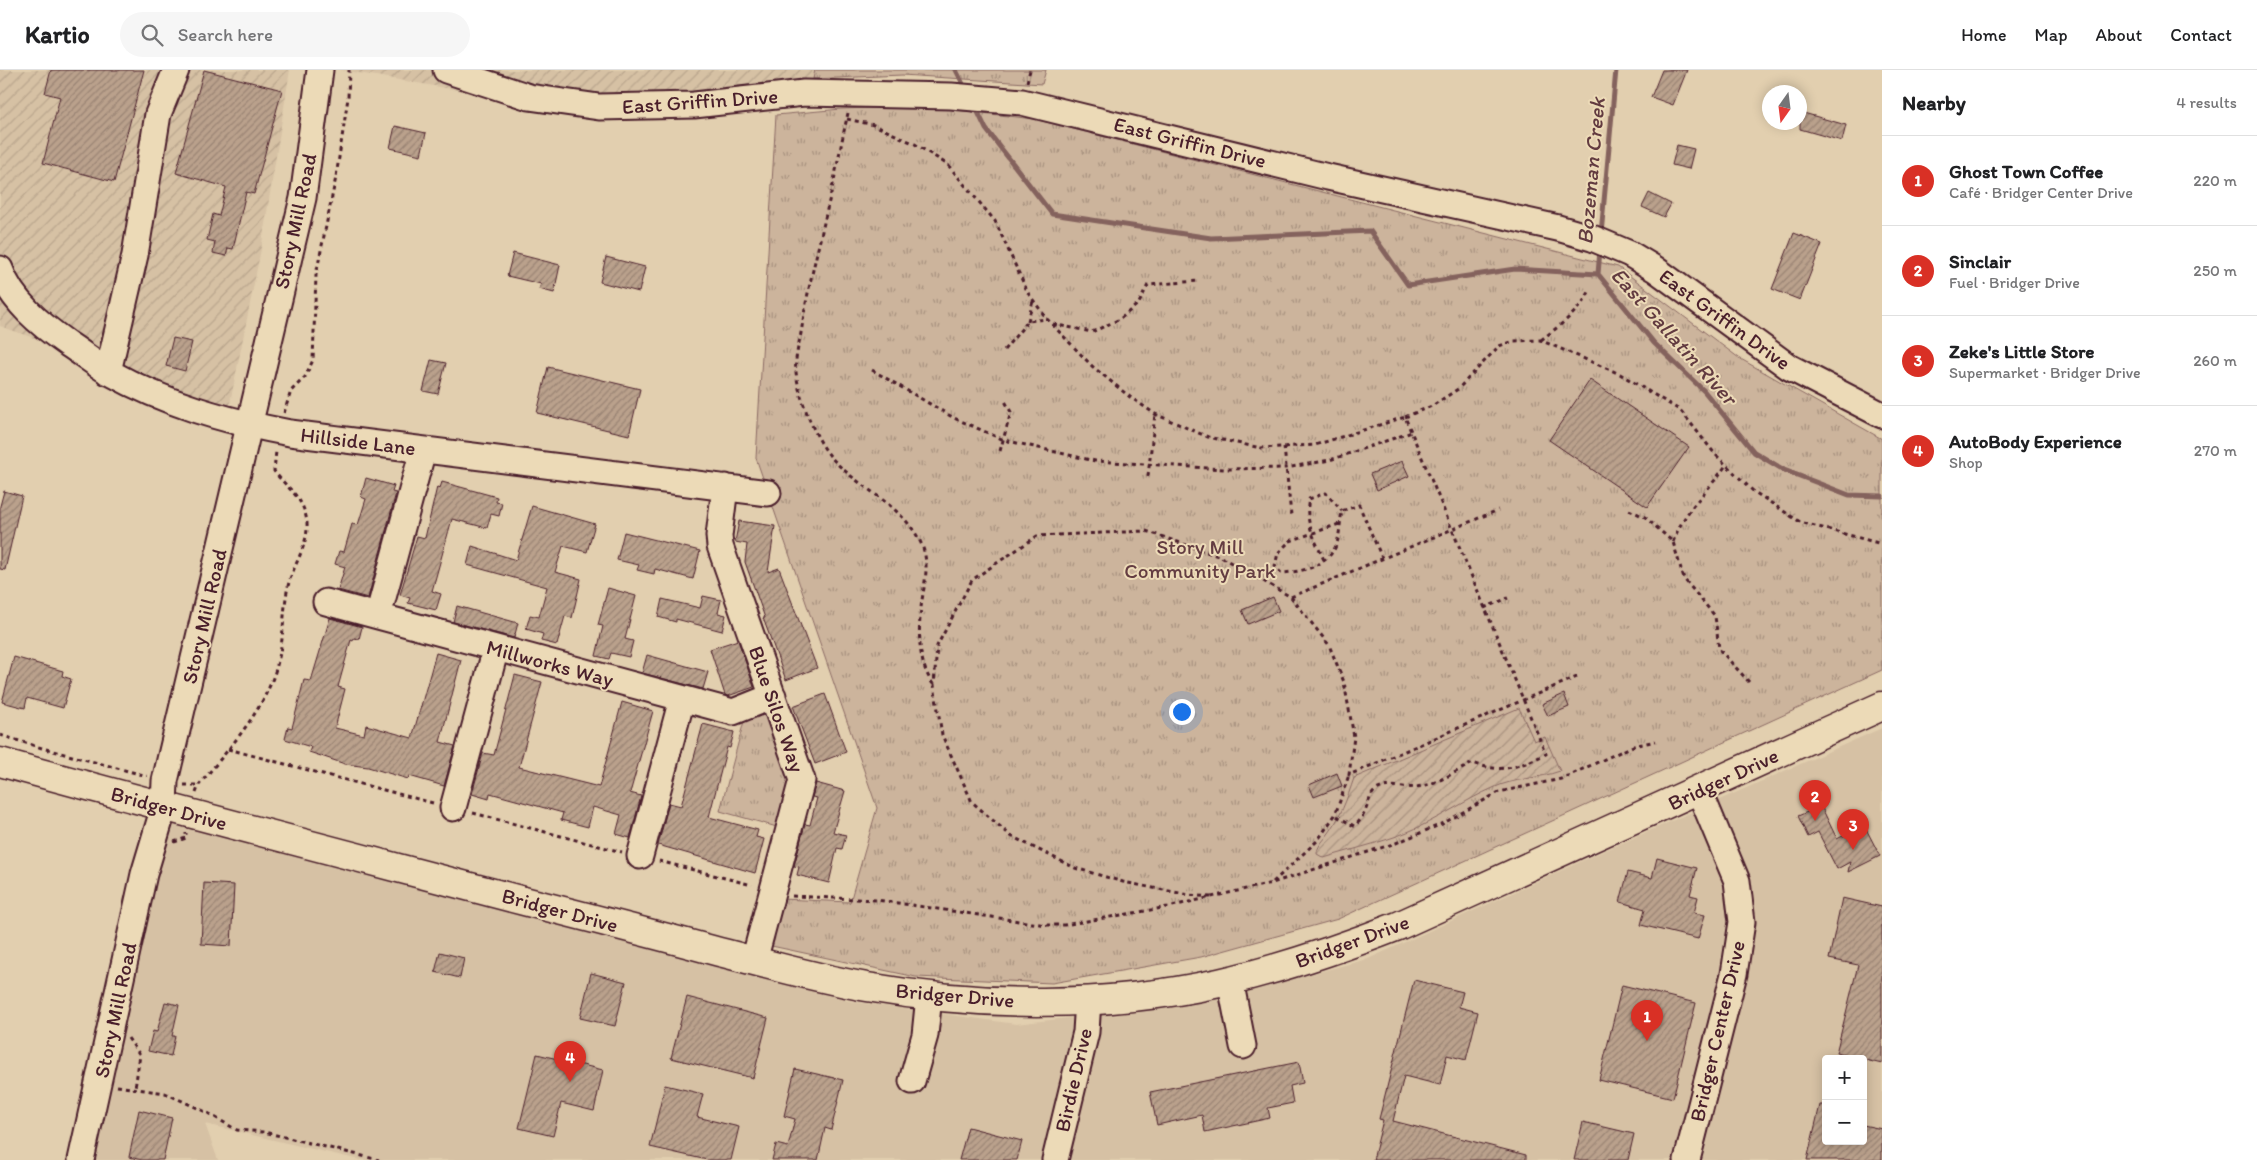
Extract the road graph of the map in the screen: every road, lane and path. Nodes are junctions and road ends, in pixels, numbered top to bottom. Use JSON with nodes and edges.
{"nodes":[{"id":1,"x":176,"y":70,"type":"edge"},
{"id":2,"x":320,"y":70,"type":"edge"},
{"id":3,"x":446,"y":70,"type":"edge"},
{"id":4,"x":853,"y":92,"type":"junction"},
{"id":5,"x":847,"y":119,"type":"junction"},
{"id":6,"x":0,"y":268,"type":"edge"},
{"id":7,"x":1198,"y":281,"type":"dead end"},
{"id":8,"x":1589,"y":292,"type":"dead end"},
{"id":9,"x":1033,"y":300,"type":"junction"},
{"id":10,"x":1047,"y":319,"type":"junction"},
{"id":11,"x":1028,"y":322,"type":"junction"},
{"id":12,"x":1052,"y":324,"type":"junction"},
{"id":13,"x":1540,"y":340,"type":"junction"},
{"id":14,"x":1004,"y":350,"type":"dead end"},
{"id":15,"x":872,"y":370,"type":"dead end"},
{"id":16,"x":108,"y":372,"type":"junction"},
{"id":17,"x":1005,"y":401,"type":"dead end"},
{"id":18,"x":1154,"y":414,"type":"junction"},
{"id":19,"x":1882,"y":415,"type":"edge"},
{"id":20,"x":1406,"y":417,"type":"junction"},
{"id":21,"x":248,"y":425,"type":"junction"},
{"id":22,"x":1412,"y":432,"type":"junction"},
{"id":23,"x":1004,"y":440,"type":"junction"},
{"id":24,"x":1284,"y":446,"type":"junction"},
{"id":25,"x":423,"y":450,"type":"junction"},
{"id":26,"x":1000,"y":452,"type":"dead end"},
{"id":27,"x":1148,"y":465,"type":"junction"},
{"id":28,"x":1726,"y":465,"type":"junction"},
{"id":29,"x":1286,"y":468,"type":"junction"},
{"id":30,"x":1148,"y":476,"type":"dead end"},
{"id":31,"x":725,"y":487,"type":"junction"},
{"id":32,"x":768,"y":493,"type":"dead end"},
{"id":33,"x":1498,"y":510,"type":"dead end"},
{"id":34,"x":1629,"y":510,"type":"dead end"},
{"id":35,"x":1342,"y":511,"type":"junction"},
{"id":36,"x":1291,"y":515,"type":"dead end"},
{"id":37,"x":1339,"y":524,"type":"junction"},
{"id":38,"x":1451,"y":529,"type":"junction"},
{"id":39,"x":1312,"y":534,"type":"junction"},
{"id":40,"x":1673,"y":542,"type":"junction"},
{"id":41,"x":1882,"y":544,"type":"edge"},
{"id":42,"x":1382,"y":558,"type":"junction"},
{"id":43,"x":1324,"y":560,"type":"junction"},
{"id":44,"x":1291,"y":597,"type":"junction"},
{"id":45,"x":1508,"y":598,"type":"dead end"},
{"id":46,"x":326,"y":602,"type":"dead end"},
{"id":47,"x":1484,"y":608,"type":"junction"},
{"id":48,"x":378,"y":616,"type":"junction"},
{"id":49,"x":496,"y":648,"type":"junction"},
{"id":50,"x":1579,"y":676,"type":"dead end"},
{"id":51,"x":1750,"y":682,"type":"dead end"},
{"id":52,"x":934,"y":684,"type":"junction"},
{"id":53,"x":773,"y":696,"type":"junction"},
{"id":54,"x":682,"y":699,"type":"junction"},
{"id":55,"x":1524,"y":700,"type":"junction"},
{"id":56,"x":1882,"y":706,"type":"edge"},
{"id":57,"x":0,"y":735,"type":"edge"},
{"id":58,"x":1656,"y":741,"type":"dead end"},
{"id":59,"x":0,"y":762,"type":"edge"},
{"id":60,"x":1349,"y":775,"type":"junction"},
{"id":61,"x":1699,"y":790,"type":"junction"},
{"id":62,"x":165,"y":794,"type":"junction"},
{"id":63,"x":453,"y":808,"type":"junction"},
{"id":64,"x":190,"y":813,"type":"junction"},
{"id":65,"x":1334,"y":815,"type":"junction"},
{"id":66,"x":171,"y":848,"type":"dead end"},
{"id":67,"x":640,"y":856,"type":"junction"},
{"id":68,"x":1272,"y":882,"type":"junction"},
{"id":69,"x":771,"y":891,"type":"junction"},
{"id":70,"x":1214,"y":897,"type":"junction"},
{"id":71,"x":754,"y":961,"type":"junction"},
{"id":72,"x":1230,"y":980,"type":"junction"},
{"id":73,"x":929,"y":996,"type":"junction"},
{"id":74,"x":1088,"y":1000,"type":"junction"},
{"id":75,"x":128,"y":1038,"type":"dead end"},
{"id":76,"x":1243,"y":1046,"type":"dead end"},
{"id":77,"x":912,"y":1082,"type":"dead end"},
{"id":78,"x":99,"y":1083,"type":"junction"},
{"id":79,"x":135,"y":1088,"type":"junction"},
{"id":80,"x":81,"y":1160,"type":"edge"},
{"id":81,"x":379,"y":1160,"type":"edge"},
{"id":82,"x":1055,"y":1160,"type":"edge"},
{"id":83,"x":1687,"y":1160,"type":"edge"}],
"edges":[{"from":1,"to":16,"type":"street"},
{"from":2,"to":21,"type":"street","name":"Story Mill Road"},
{"from":3,"to":4,"type":"street","name":"East Griffin Drive"},
{"from":4,"to":5,"type":"path"},
{"from":4,"to":19,"type":"street","name":"East Griffin Drive"},
{"from":5,"to":9,"type":"path"},
{"from":5,"to":52,"type":"path"},
{"from":6,"to":16,"type":"street","name":"Hillside Lane"},
{"from":7,"to":12,"type":"path"},
{"from":8,"to":13,"type":"path"},
{"from":9,"to":10,"type":"path"},
{"from":9,"to":11,"type":"path"},
{"from":10,"to":11,"type":"path"},
{"from":10,"to":12,"type":"path"},
{"from":11,"to":14,"type":"path"},
{"from":12,"to":18,"type":"path"},
{"from":13,"to":20,"type":"path"},
{"from":13,"to":28,"type":"path"},
{"from":15,"to":23,"type":"path"},
{"from":16,"to":21,"type":"street","name":"Hillside Lane"},
{"from":17,"to":23,"type":"path"},
{"from":18,"to":24,"type":"path"},
{"from":18,"to":27,"type":"path"},
{"from":20,"to":22,"type":"path"},
{"from":20,"to":24,"type":"path"},
{"from":21,"to":25,"type":"street","name":"Hillside Lane"},
{"from":21,"to":62,"type":"street","name":"Story Mill Road"},
{"from":22,"to":29,"type":"path"},
{"from":22,"to":38,"type":"path"},
{"from":23,"to":26,"type":"path"},
{"from":23,"to":27,"type":"path"},
{"from":24,"to":29,"type":"path"},
{"from":25,"to":31,"type":"street","name":"Hillside Lane"},
{"from":25,"to":48,"type":"street"},
{"from":27,"to":29,"type":"path"},
{"from":27,"to":30,"type":"path"},
{"from":28,"to":40,"type":"path"},
{"from":28,"to":41,"type":"path"},
{"from":29,"to":36,"type":"path"},
{"from":31,"to":32,"type":"street","name":"Hillside Lane"},
{"from":31,"to":53,"type":"street","name":"Blue Silos Way"},
{"from":33,"to":38,"type":"path"},
{"from":34,"to":40,"type":"path"},
{"from":35,"to":37,"type":"path"},
{"from":35,"to":39,"type":"path"},
{"from":35,"to":42,"type":"path"},
{"from":37,"to":39,"type":"path"},
{"from":37,"to":43,"type":"path"},
{"from":38,"to":42,"type":"path"},
{"from":38,"to":47,"type":"path"},
{"from":39,"to":43,"type":"path"},
{"from":39,"to":43,"type":"path"},
{"from":40,"to":51,"type":"path"},
{"from":42,"to":44,"type":"path"},
{"from":44,"to":52,"type":"path"},
{"from":44,"to":60,"type":"path"},
{"from":45,"to":47,"type":"path"},
{"from":46,"to":48,"type":"street","name":"Millworks Way"},
{"from":47,"to":55,"type":"path"},
{"from":48,"to":49,"type":"street","name":"Millworks Way"},
{"from":49,"to":54,"type":"street","name":"Millworks Way"},
{"from":49,"to":63,"type":"street"},
{"from":50,"to":55,"type":"path"},
{"from":52,"to":70,"type":"path"},
{"from":53,"to":54,"type":"street","name":"Millworks Way"},
{"from":53,"to":69,"type":"street","name":"Blue Silos Way"},
{"from":54,"to":67,"type":"street"},
{"from":55,"to":60,"type":"path"},
{"from":55,"to":65,"type":"path"},
{"from":56,"to":61,"type":"main road","name":"Bridger Drive"},
{"from":57,"to":62,"type":"path"},
{"from":58,"to":68,"type":"path"},
{"from":59,"to":62,"type":"main road","name":"Bridger Drive"},
{"from":60,"to":65,"type":"path"},
{"from":61,"to":72,"type":"main road","name":"Bridger Drive"},
{"from":61,"to":83,"type":"street","name":"Bridger Center Drive"},
{"from":62,"to":63,"type":"path"},
{"from":62,"to":64,"type":"main road","name":"Bridger Drive"},
{"from":62,"to":78,"type":"street","name":"Story Mill Road"},
{"from":63,"to":67,"type":"path"},
{"from":64,"to":66,"type":"path"},
{"from":64,"to":71,"type":"main road","name":"Bridger Drive"},
{"from":65,"to":68,"type":"path"},
{"from":67,"to":69,"type":"path"},
{"from":68,"to":70,"type":"path"},
{"from":69,"to":70,"type":"path"},
{"from":69,"to":71,"type":"street","name":"Blue Silos Way"},
{"from":71,"to":73,"type":"main road","name":"Bridger Drive"},
{"from":72,"to":74,"type":"main road","name":"Bridger Drive"},
{"from":72,"to":76,"type":"street"},
{"from":73,"to":74,"type":"main road","name":"Bridger Drive"},
{"from":73,"to":77,"type":"street"},
{"from":74,"to":82,"type":"street","name":"Birdie Drive"},
{"from":75,"to":79,"type":"path"},
{"from":78,"to":79,"type":"path"},
{"from":78,"to":80,"type":"street","name":"Story Mill Road"},
{"from":79,"to":81,"type":"path"}]}
